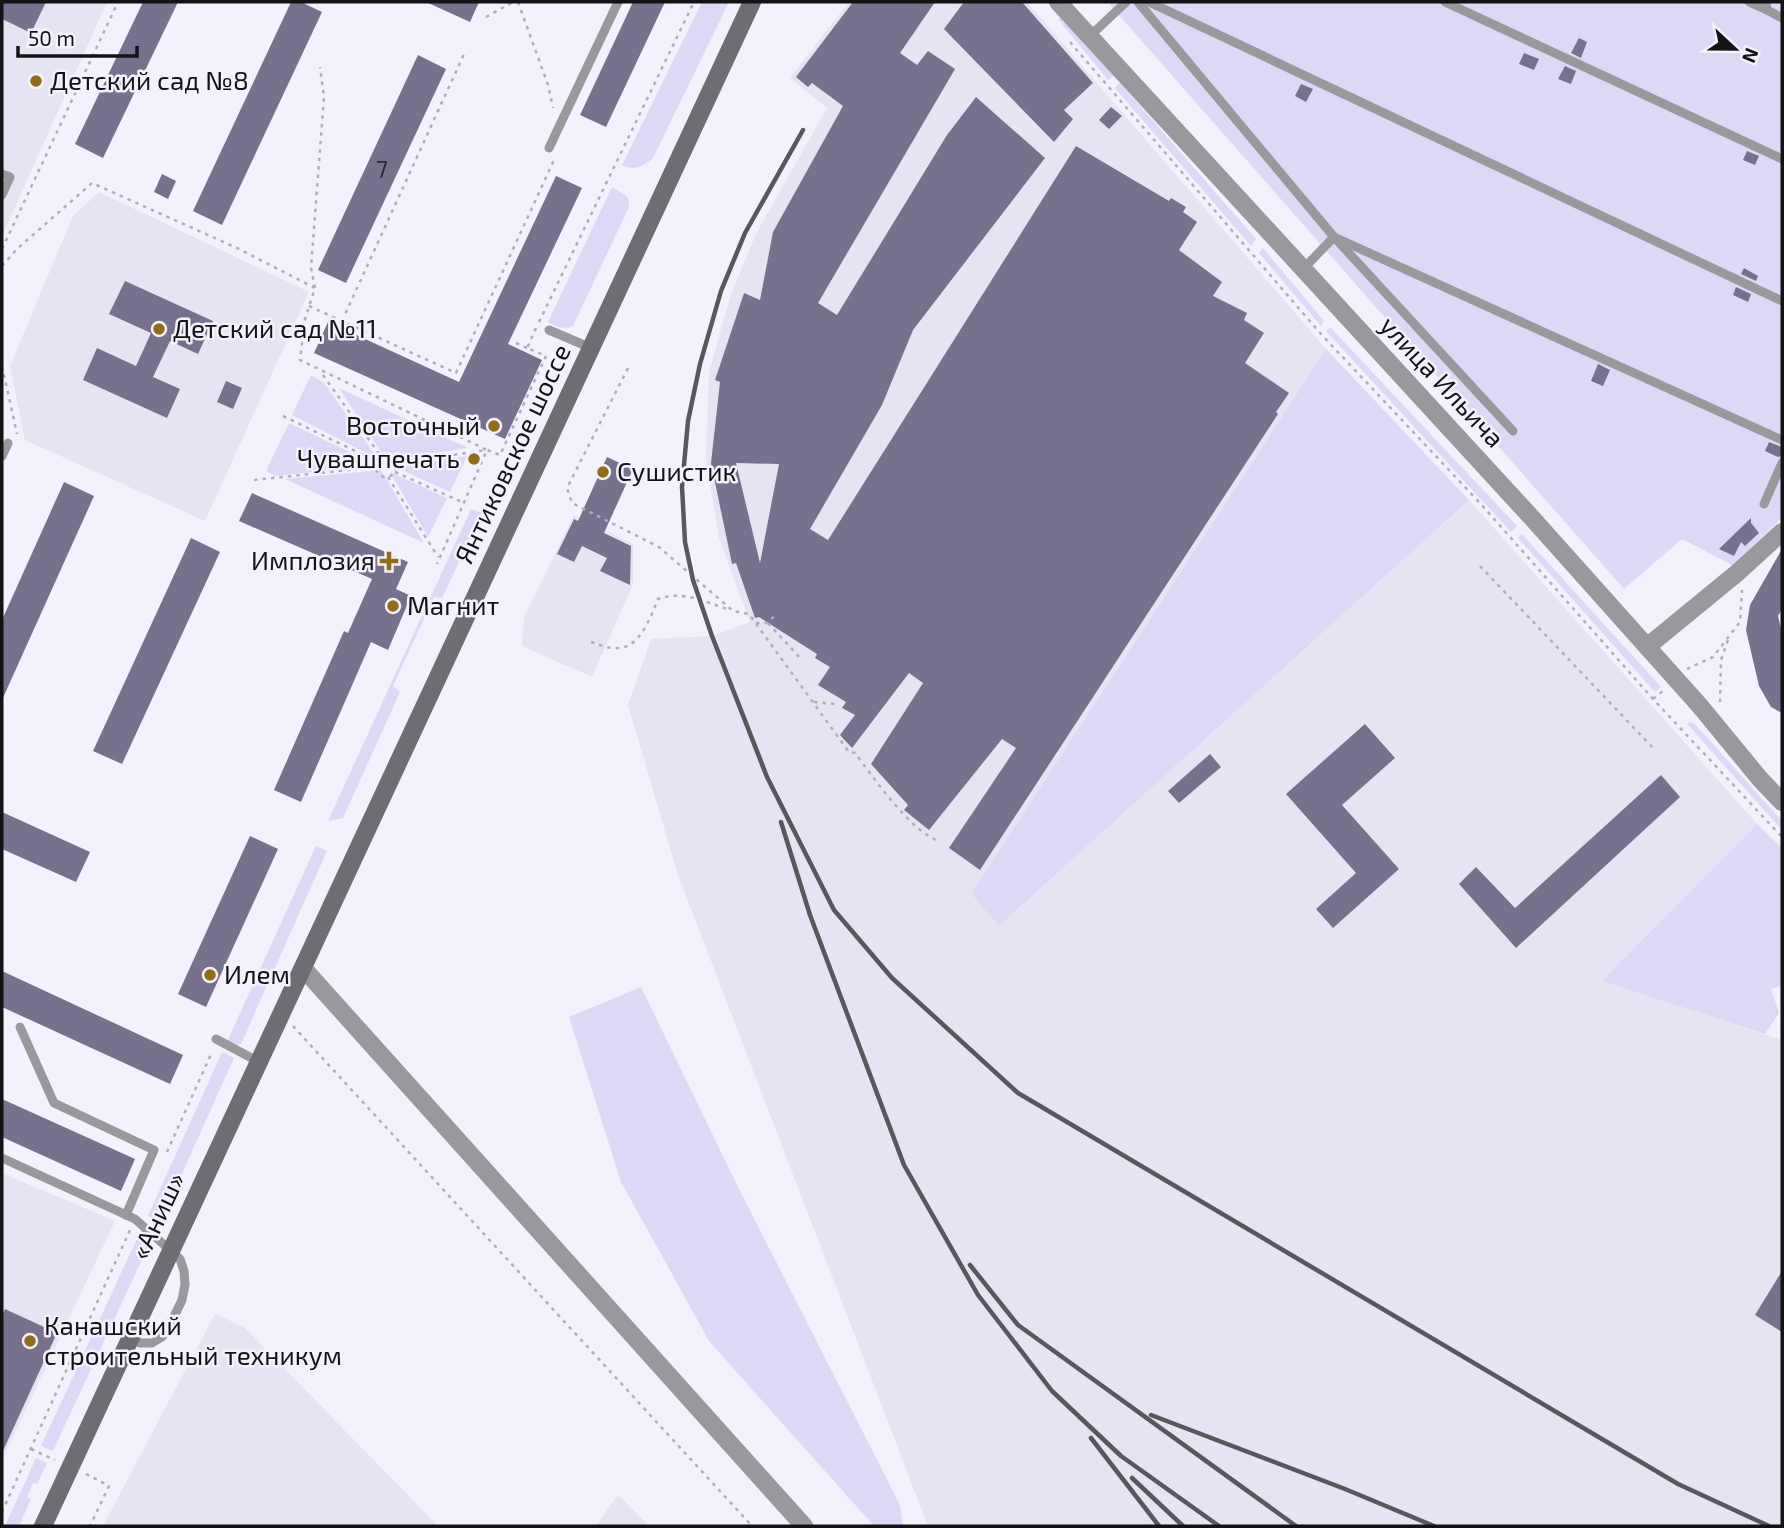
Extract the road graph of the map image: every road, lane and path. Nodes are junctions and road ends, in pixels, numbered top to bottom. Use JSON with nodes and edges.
{"nodes":[{"id":1,"x":118,"y":2,"type":"edge"},
{"id":2,"x":516,"y":2,"type":"edge"},
{"id":3,"x":618,"y":2,"type":"edge"},
{"id":4,"x":694,"y":2,"type":"edge"},
{"id":5,"x":751,"y":2,"type":"edge"},
{"id":6,"x":1058,"y":2,"type":"edge"},
{"id":7,"x":1126,"y":2,"type":"edge"},
{"id":8,"x":1138,"y":2,"type":"edge"},
{"id":9,"x":1149,"y":2,"type":"edge"},
{"id":10,"x":1446,"y":2,"type":"edge"},
{"id":11,"x":1749,"y":2,"type":"edge"},
{"id":12,"x":1767,"y":6,"type":"edge"},
{"id":13,"x":486,"y":18,"type":"dead end"},
{"id":14,"x":1782,"y":18,"type":"edge"},
{"id":15,"x":1090,"y":36,"type":"junction"},
{"id":16,"x":1066,"y":37,"type":"dead end"},
{"id":17,"x":465,"y":52,"type":"dead end"},
{"id":18,"x":320,"y":67,"type":"dead end"},
{"id":19,"x":558,"y":131,"type":"junction"},
{"id":20,"x":553,"y":150,"type":"joint"},
{"id":21,"x":1782,"y":159,"type":"edge"},
{"id":22,"x":2,"y":174,"type":"edge"},
{"id":23,"x":2,"y":195,"type":"edge"},
{"id":24,"x":1334,"y":236,"type":"junction"},
{"id":25,"x":2,"y":249,"type":"edge"},
{"id":26,"x":2,"y":266,"type":"edge"},
{"id":27,"x":1303,"y":269,"type":"junction"},
{"id":28,"x":316,"y":288,"type":"junction"},
{"id":29,"x":1782,"y":301,"type":"edge"},
{"id":30,"x":309,"y":306,"type":"junction"},
{"id":31,"x":342,"y":321,"type":"junction"},
{"id":32,"x":550,"y":330,"type":"dead end"},
{"id":33,"x":516,"y":343,"type":"dead end"},
{"id":34,"x":527,"y":348,"type":"junction"},
{"id":35,"x":591,"y":348,"type":"junction"},
{"id":36,"x":2,"y":366,"type":"edge"},
{"id":37,"x":628,"y":368,"type":"dead end"},
{"id":38,"x":321,"y":372,"type":"junction"},
{"id":39,"x":283,"y":416,"type":"dead end"},
{"id":40,"x":1513,"y":430,"type":"dead end"},
{"id":41,"x":18,"y":439,"type":"dead end"},
{"id":42,"x":1782,"y":440,"type":"edge"},
{"id":43,"x":8,"y":443,"type":"dead end"},
{"id":44,"x":488,"y":450,"type":"junction"},
{"id":45,"x":2,"y":456,"type":"edge"},
{"id":46,"x":382,"y":458,"type":"junction"},
{"id":47,"x":378,"y":462,"type":"junction"},
{"id":48,"x":395,"y":463,"type":"junction"},
{"id":49,"x":1782,"y":463,"type":"edge"},
{"id":50,"x":376,"y":467,"type":"junction"},
{"id":51,"x":395,"y":472,"type":"junction"},
{"id":52,"x":388,"y":477,"type":"junction"},
{"id":53,"x":254,"y":480,"type":"dead end"},
{"id":54,"x":464,"y":502,"type":"junction"},
{"id":55,"x":1764,"y":504,"type":"dead end"},
{"id":56,"x":1782,"y":532,"type":"edge"},
{"id":57,"x":439,"y":558,"type":"junction"},
{"id":58,"x":437,"y":564,"type":"dead end"},
{"id":59,"x":1480,"y":566,"type":"dead end"},
{"id":60,"x":1737,"y":573,"type":"junction"},
{"id":61,"x":733,"y":611,"type":"junction"},
{"id":62,"x":775,"y":615,"type":"dead end"},
{"id":63,"x":755,"y":623,"type":"junction"},
{"id":64,"x":768,"y":623,"type":"junction"},
{"id":65,"x":1729,"y":637,"type":"junction"},
{"id":66,"x":591,"y":642,"type":"dead end"},
{"id":67,"x":1648,"y":646,"type":"junction"},
{"id":68,"x":802,"y":660,"type":"dead end"},
{"id":69,"x":1686,"y":670,"type":"dead end"},
{"id":70,"x":813,"y":702,"type":"junction"},
{"id":71,"x":835,"y":704,"type":"dead end"},
{"id":72,"x":1719,"y":709,"type":"dead end"},
{"id":73,"x":1654,"y":749,"type":"dead end"},
{"id":74,"x":1782,"y":802,"type":"edge"},
{"id":75,"x":1782,"y":837,"type":"edge"},
{"id":76,"x":939,"y":841,"type":"dead end"},
{"id":77,"x":321,"y":928,"type":"joint"},
{"id":78,"x":303,"y":968,"type":"junction"},
{"id":79,"x":282,"y":1013,"type":"junction"},
{"id":80,"x":20,"y":1027,"type":"dead end"},
{"id":81,"x":216,"y":1039,"type":"joint"},
{"id":82,"x":259,"y":1062,"type":"junction"},
{"id":83,"x":165,"y":1156,"type":"dead end"},
{"id":84,"x":2,"y":1158,"type":"edge"},
{"id":85,"x":130,"y":1217,"type":"junction"},
{"id":86,"x":172,"y":1250,"type":"junction"},
{"id":87,"x":130,"y":1339,"type":"junction"},
{"id":88,"x":30,"y":1449,"type":"junction"},
{"id":89,"x":71,"y":1466,"type":"junction"},
{"id":90,"x":2,"y":1512,"type":"edge"},
{"id":91,"x":43,"y":1526,"type":"edge"},
{"id":92,"x":90,"y":1526,"type":"edge"},
{"id":93,"x":751,"y":1526,"type":"edge"},
{"id":94,"x":804,"y":1526,"type":"edge"}],
"edges":[{"from":1,"to":25,"type":"path"},
{"from":2,"to":13,"type":"path"},
{"from":2,"to":19,"type":"path"},
{"from":3,"to":19,"type":"lane"},
{"from":4,"to":34,"type":"path"},
{"from":5,"to":35,"type":"main road","name":"Янтиковское шоссе"},
{"from":6,"to":15,"type":"street","name":"улица Ильича"},
{"from":7,"to":15,"type":"lane"},
{"from":8,"to":24,"type":"lane"},
{"from":9,"to":29,"type":"lane"},
{"from":10,"to":21,"type":"lane"},
{"from":11,"to":12,"type":"lane"},
{"from":12,"to":14,"type":"lane"},
{"from":15,"to":27,"type":"street","name":"улица Ильича"},
{"from":16,"to":75,"type":"path"},
{"from":17,"to":31,"type":"path"},
{"from":18,"to":28,"type":"path"},
{"from":19,"to":20,"type":"lane"},
{"from":20,"to":31,"type":"path"},
{"from":22,"to":23,"type":"lane"},
{"from":24,"to":27,"type":"lane"},
{"from":24,"to":40,"type":"lane"},
{"from":24,"to":42,"type":"lane"},
{"from":26,"to":28,"type":"path"},
{"from":27,"to":67,"type":"street","name":"улица Ильича"},
{"from":28,"to":30,"type":"path"},
{"from":30,"to":31,"type":"path"},
{"from":30,"to":38,"type":"path"},
{"from":32,"to":35,"type":"lane"},
{"from":33,"to":34,"type":"path"},
{"from":34,"to":44,"type":"path"},
{"from":35,"to":77,"type":"main road","name":"Янтиковское шоссе"},
{"from":36,"to":41,"type":"path"},
{"from":37,"to":61,"type":"path"},
{"from":38,"to":44,"type":"path"},
{"from":38,"to":46,"type":"path"},
{"from":39,"to":47,"type":"path"},
{"from":43,"to":45,"type":"lane"},
{"from":44,"to":48,"type":"path"},
{"from":44,"to":54,"type":"path"},
{"from":46,"to":47,"type":"path"},
{"from":46,"to":48,"type":"path"},
{"from":47,"to":50,"type":"path"},
{"from":48,"to":51,"type":"path"},
{"from":49,"to":55,"type":"lane"},
{"from":50,"to":52,"type":"path"},
{"from":50,"to":53,"type":"path"},
{"from":51,"to":52,"type":"path"},
{"from":51,"to":54,"type":"path"},
{"from":52,"to":57,"type":"path"},
{"from":54,"to":57,"type":"path"},
{"from":56,"to":60,"type":"street"},
{"from":57,"to":58,"type":"path"},
{"from":59,"to":73,"type":"path"},
{"from":60,"to":65,"type":"path"},
{"from":60,"to":67,"type":"street"},
{"from":61,"to":63,"type":"path"},
{"from":61,"to":66,"type":"path"},
{"from":62,"to":64,"type":"path"},
{"from":63,"to":64,"type":"path"},
{"from":63,"to":70,"type":"path"},
{"from":64,"to":68,"type":"path"},
{"from":65,"to":69,"type":"path"},
{"from":65,"to":72,"type":"path"},
{"from":67,"to":74,"type":"street","name":"улица Ильича"},
{"from":70,"to":71,"type":"path"},
{"from":70,"to":76,"type":"path"},
{"from":77,"to":78,"type":"main road","name":"«Аниш»"},
{"from":78,"to":79,"type":"main road","name":"«Аниш»"},
{"from":78,"to":94,"type":"street"},
{"from":79,"to":82,"type":"main road","name":"«Аниш»"},
{"from":79,"to":93,"type":"path"},
{"from":80,"to":85,"type":"lane"},
{"from":81,"to":82,"type":"lane"},
{"from":81,"to":83,"type":"path"},
{"from":82,"to":86,"type":"main road","name":"«Аниш»"},
{"from":84,"to":85,"type":"lane"},
{"from":85,"to":86,"type":"lane"},
{"from":85,"to":88,"type":"path"},
{"from":86,"to":87,"type":"main road","name":"«Аниш»"},
{"from":86,"to":87,"type":"lane"},
{"from":87,"to":89,"type":"main road","name":"«Аниш»"},
{"from":88,"to":89,"type":"path"},
{"from":88,"to":90,"type":"path"},
{"from":89,"to":91,"type":"main road","name":"«Аниш»"},
{"from":89,"to":92,"type":"path"}]}
